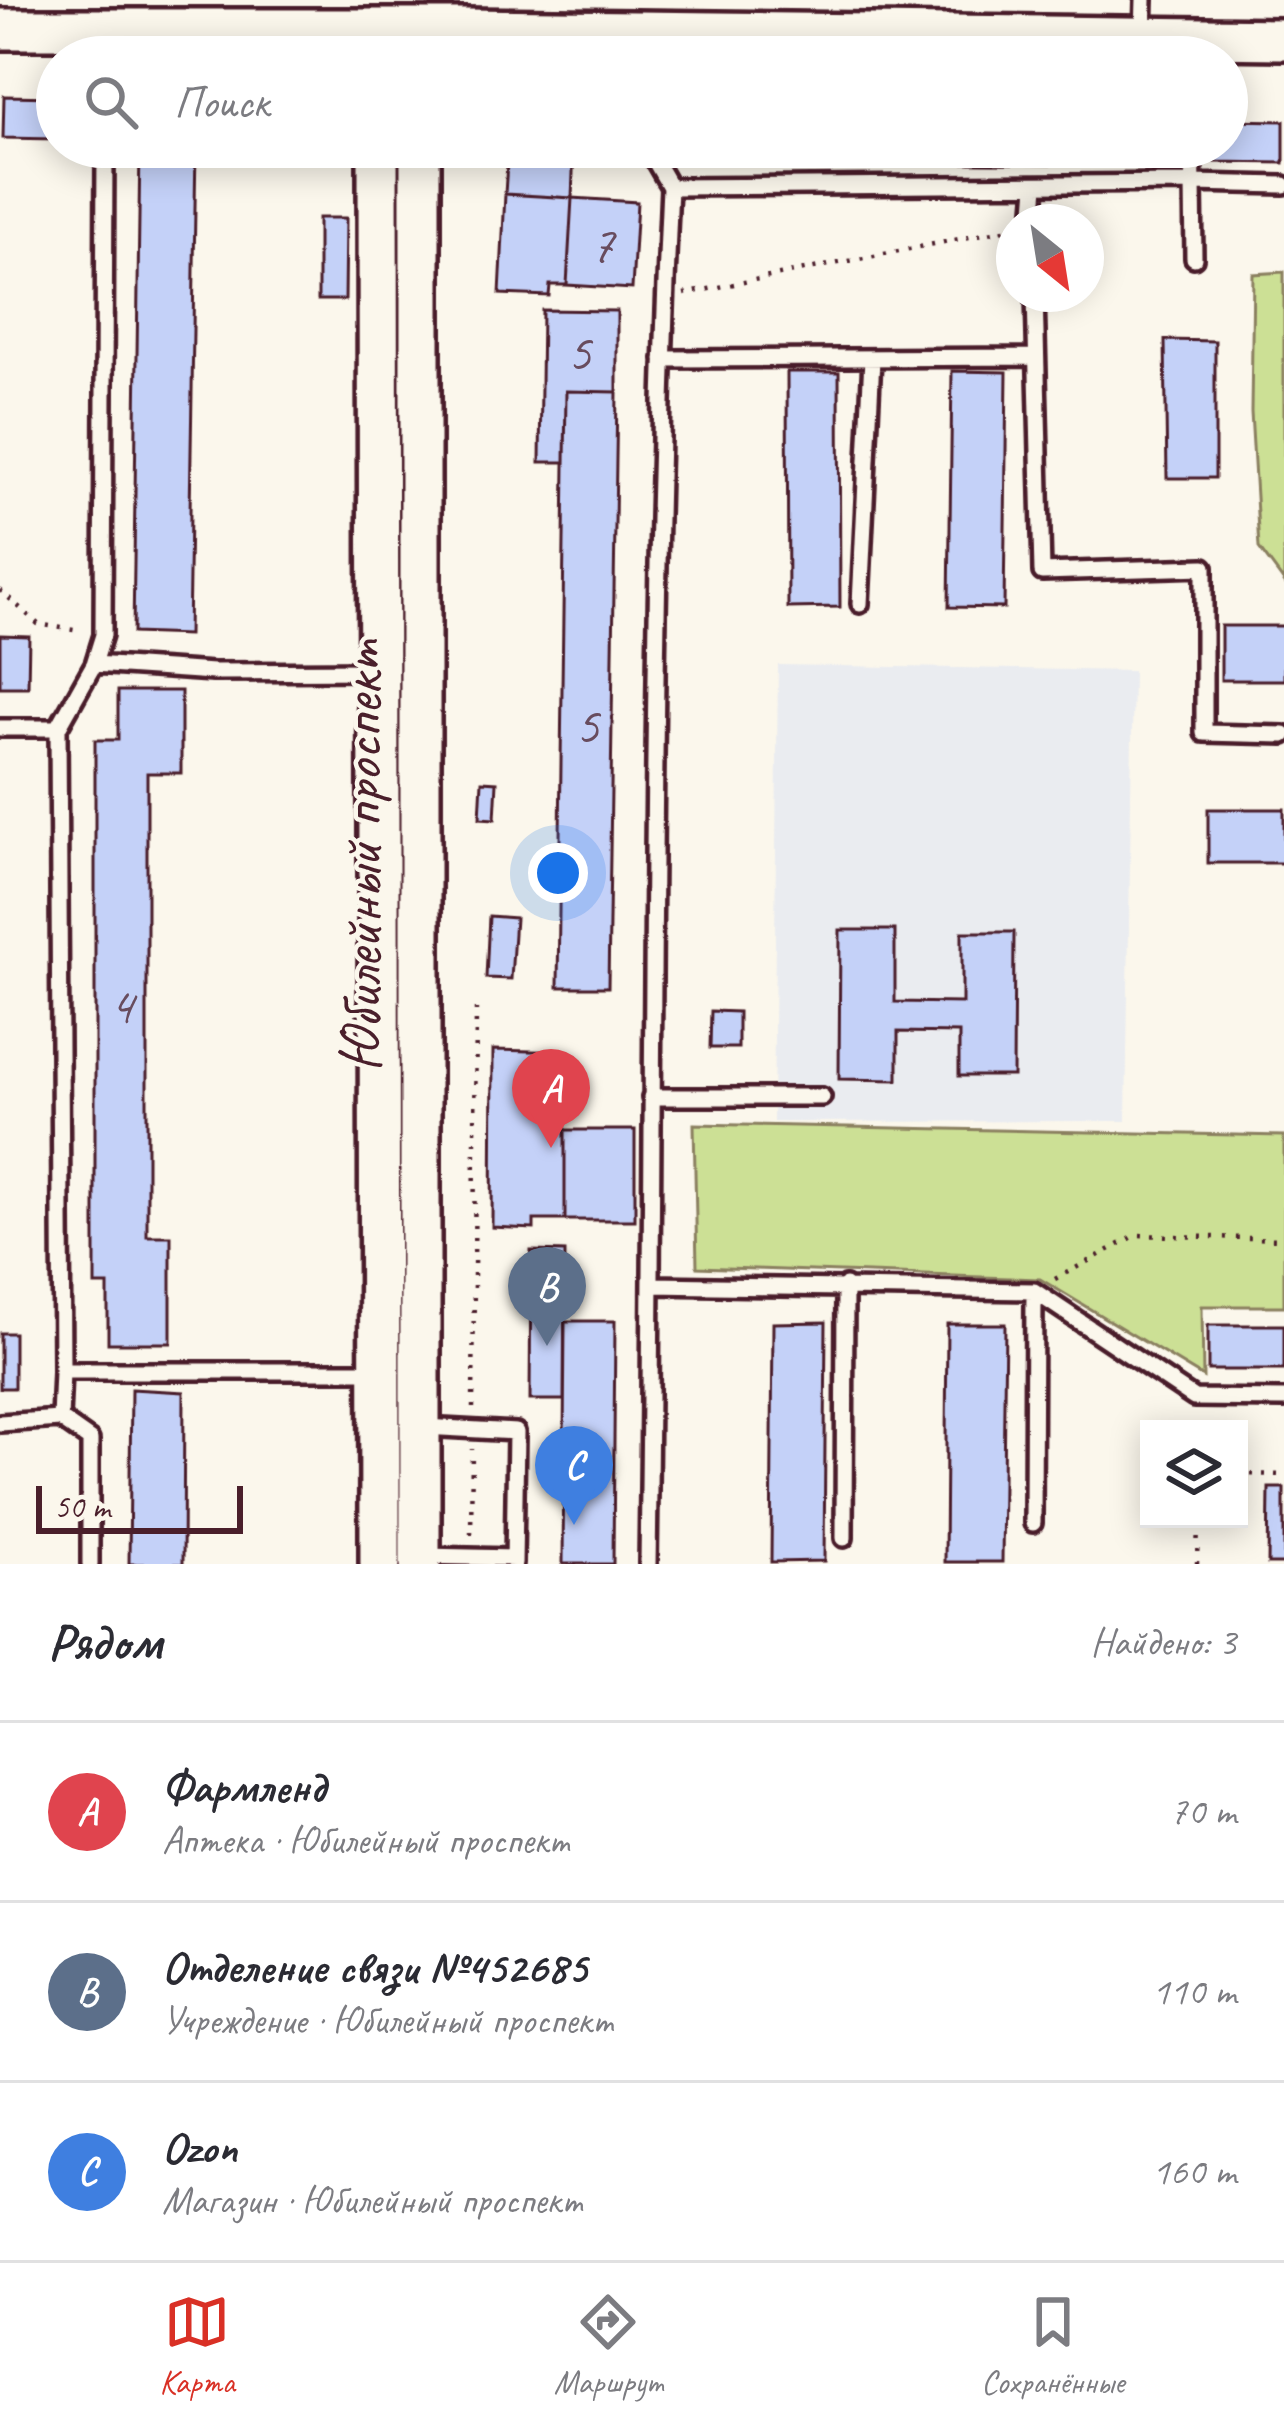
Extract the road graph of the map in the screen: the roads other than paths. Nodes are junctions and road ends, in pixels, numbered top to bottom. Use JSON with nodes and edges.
{"nodes":[{"id":1,"x":1144,"y":19,"type":"edge"},
{"id":2,"x":0,"y":29,"type":"edge"},
{"id":3,"x":378,"y":29,"type":"edge"},
{"id":4,"x":421,"y":29,"type":"edge"},
{"id":5,"x":92,"y":36,"type":"edge"},
{"id":6,"x":139,"y":36,"type":"edge"},
{"id":7,"x":560,"y":36,"type":"edge"},
{"id":8,"x":609,"y":36,"type":"edge"},
{"id":9,"x":1169,"y":36,"type":"edge"},
{"id":10,"x":1284,"y":39,"type":"edge"},
{"id":11,"x":1248,"y":42,"type":"edge"},
{"id":12,"x":105,"y":168,"type":"edge"},
{"id":13,"x":378,"y":168,"type":"edge"},
{"id":14,"x":420,"y":168,"type":"edge"},
{"id":15,"x":659,"y":168,"type":"edge"},
{"id":16,"x":1193,"y":168,"type":"edge"},
{"id":17,"x":1193,"y":183,"type":"junction"},
{"id":18,"x":1284,"y":185,"type":"edge"},
{"id":19,"x":1036,"y":186,"type":"junction"},
{"id":20,"x":670,"y":187,"type":"junction"},
{"id":21,"x":1034,"y":204,"type":"edge"},
{"id":22,"x":1194,"y":258,"type":"dead end"},
{"id":23,"x":1035,"y":312,"type":"edge"},
{"id":24,"x":1036,"y":357,"type":"junction"},
{"id":25,"x":872,"y":358,"type":"junction"},
{"id":26,"x":663,"y":359,"type":"junction"},
{"id":27,"x":860,"y":604,"type":"dead end"},
{"id":28,"x":94,"y":664,"type":"junction"},
{"id":29,"x":379,"y":670,"type":"junction"},
{"id":30,"x":0,"y":728,"type":"edge"},
{"id":31,"x":58,"y":728,"type":"junction"},
{"id":32,"x":1284,"y":735,"type":"edge"},
{"id":33,"x":651,"y":1097,"type":"junction"},
{"id":34,"x":821,"y":1097,"type":"dead end"},
{"id":35,"x":652,"y":1285,"type":"junction"},
{"id":36,"x":844,"y":1286,"type":"junction"},
{"id":37,"x":1034,"y":1291,"type":"junction"},
{"id":38,"x":62,"y":1371,"type":"junction"},
{"id":39,"x":380,"y":1371,"type":"junction"},
{"id":40,"x":1284,"y":1399,"type":"edge"},
{"id":41,"x":60,"y":1419,"type":"junction"},
{"id":42,"x":0,"y":1423,"type":"edge"},
{"id":43,"x":421,"y":1427,"type":"junction"},
{"id":44,"x":1033,"y":1523,"type":"dead end"},
{"id":45,"x":844,"y":1538,"type":"dead end"},
{"id":46,"x":421,"y":1560,"type":"edge"},
{"id":47,"x":514,"y":1561,"type":"edge"},
{"id":48,"x":90,"y":1564,"type":"edge"},
{"id":49,"x":380,"y":1564,"type":"edge"},
{"id":50,"x":648,"y":1564,"type":"edge"}],
"edges":[{"from":1,"to":8,"type":"main road"},
{"from":1,"to":9,"type":"main road"},
{"from":2,"to":5,"type":"main road"},
{"from":3,"to":4,"type":"main road"},
{"from":3,"to":6,"type":"main road"},
{"from":4,"to":7,"type":"main road"},
{"from":10,"to":11,"type":"main road"},
{"from":12,"to":28,"type":"lane"},
{"from":13,"to":29,"type":"main road"},
{"from":14,"to":43,"type":"main road","name":"Юбилейный проспект"},
{"from":15,"to":20,"type":"lane"},
{"from":16,"to":17,"type":"lane"},
{"from":17,"to":18,"type":"lane"},
{"from":17,"to":19,"type":"lane"},
{"from":17,"to":22,"type":"lane"},
{"from":19,"to":20,"type":"lane"},
{"from":19,"to":21,"type":"lane"},
{"from":20,"to":26,"type":"lane"},
{"from":23,"to":24,"type":"lane"},
{"from":24,"to":25,"type":"lane"},
{"from":24,"to":32,"type":"lane"},
{"from":25,"to":26,"type":"lane"},
{"from":25,"to":27,"type":"lane"},
{"from":26,"to":33,"type":"lane"},
{"from":28,"to":29,"type":"lane"},
{"from":28,"to":31,"type":"lane"},
{"from":29,"to":39,"type":"main road"},
{"from":30,"to":31,"type":"lane"},
{"from":31,"to":38,"type":"lane"},
{"from":33,"to":34,"type":"lane"},
{"from":33,"to":35,"type":"lane"},
{"from":35,"to":36,"type":"lane"},
{"from":35,"to":50,"type":"lane"},
{"from":36,"to":37,"type":"lane"},
{"from":36,"to":45,"type":"lane"},
{"from":37,"to":40,"type":"lane"},
{"from":37,"to":44,"type":"lane"},
{"from":38,"to":39,"type":"lane"},
{"from":38,"to":41,"type":"lane"},
{"from":39,"to":49,"type":"main road"},
{"from":41,"to":42,"type":"lane"},
{"from":41,"to":48,"type":"lane"},
{"from":43,"to":46,"type":"main road","name":"Юбилейный проспект"},
{"from":43,"to":47,"type":"lane"},
{"from":46,"to":47,"type":"lane"}]}
